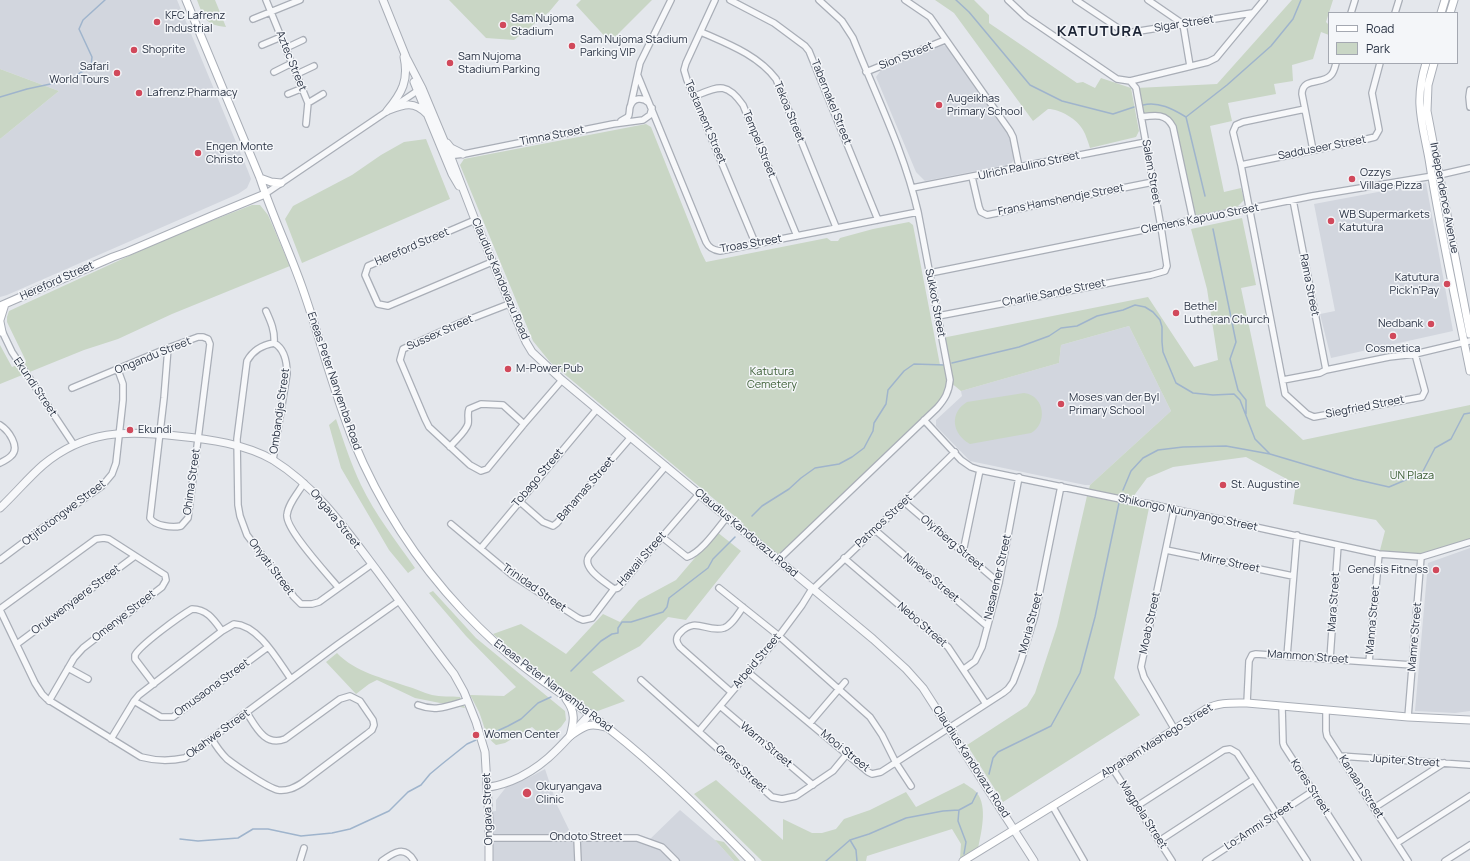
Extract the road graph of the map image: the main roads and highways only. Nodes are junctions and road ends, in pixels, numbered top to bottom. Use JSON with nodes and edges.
{"nodes":[{"id":1,"x":186,"y":0,"type":"edge"},
{"id":2,"x":1445,"y":0,"type":"edge"},
{"id":3,"x":1454,"y":0,"type":"edge"},
{"id":4,"x":1441,"y":12,"type":"edge"},
{"id":5,"x":1450,"y":12,"type":"edge"},
{"id":6,"x":1426,"y":64,"type":"edge"},
{"id":7,"x":1434,"y":64,"type":"edge"},
{"id":8,"x":260,"y":178,"type":"junction"},
{"id":9,"x":281,"y":184,"type":"road end"},
{"id":10,"x":265,"y":194,"type":"junction"},
{"id":11,"x":2,"y":305,"type":"edge"},
{"id":12,"x":0,"y":321,"type":"edge"},
{"id":13,"x":1,"y":330,"type":"edge"},
{"id":14,"x":1470,"y":334,"type":"edge"},
{"id":15,"x":1467,"y":341,"type":"edge"},
{"id":16,"x":1470,"y":372,"type":"edge"},
{"id":17,"x":563,"y":694,"type":"junction"},
{"id":18,"x":1470,"y":720,"type":"edge"},
{"id":19,"x":610,"y":729,"type":"junction"},
{"id":20,"x":751,"y":861,"type":"edge"},
{"id":21,"x":963,"y":861,"type":"edge"}],
"edges":[{"from":1,"to":8,"type":"main road","name":"Eneas Peter Nanyemba Road"},
{"from":2,"to":4,"type":"main road"},
{"from":3,"to":5,"type":"main road"},
{"from":6,"to":15,"type":"main road","name":"Independence Avenue"},
{"from":7,"to":14,"type":"main road","name":"Independence Avenue"},
{"from":8,"to":9,"type":"main road"},
{"from":8,"to":10,"type":"main road","name":"Eneas Peter Nanyemba Road"},
{"from":10,"to":11,"type":"main road","name":"Hereford Street"},
{"from":10,"to":17,"type":"main road","name":"Eneas Peter Nanyemba Road"},
{"from":11,"to":12,"type":"main road"},
{"from":12,"to":13,"type":"main road"},
{"from":15,"to":16,"type":"main road","name":"Independence Avenue"},
{"from":17,"to":19,"type":"main road","name":"Eneas Peter Nanyemba Road"},
{"from":17,"to":19,"type":"main road"},
{"from":18,"to":21,"type":"main road","name":"Abraham Mashego Street"},
{"from":19,"to":20,"type":"main road","name":"Eneas Peter Nanyemba Road"}]}
